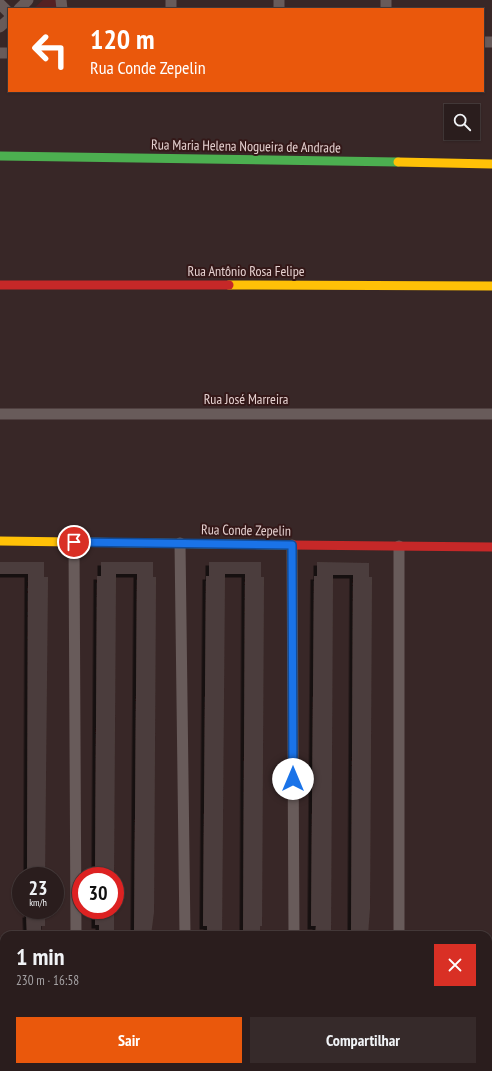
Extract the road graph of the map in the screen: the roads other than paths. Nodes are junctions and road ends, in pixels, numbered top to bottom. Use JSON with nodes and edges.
{"nodes":[{"id":1,"x":28,"y":0,"type":"edge"},
{"id":2,"x":0,"y":4,"type":"edge"},
{"id":3,"x":20,"y":8,"type":"edge"},
{"id":4,"x":8,"y":12,"type":"edge"},
{"id":5,"x":8,"y":20,"type":"edge"},
{"id":6,"x":0,"y":27,"type":"edge"},
{"id":7,"x":0,"y":156,"type":"edge"},
{"id":8,"x":492,"y":164,"type":"edge"},
{"id":9,"x":0,"y":285,"type":"edge"},
{"id":10,"x":492,"y":286,"type":"edge"},
{"id":11,"x":0,"y":414,"type":"edge"},
{"id":12,"x":492,"y":414,"type":"edge"},
{"id":13,"x":0,"y":542,"type":"edge"},
{"id":14,"x":74,"y":542,"type":"junction"},
{"id":15,"x":180,"y":543,"type":"junction"},
{"id":16,"x":292,"y":545,"type":"junction"},
{"id":17,"x":399,"y":546,"type":"junction"},
{"id":18,"x":492,"y":547,"type":"edge"},
{"id":19,"x":76,"y":931,"type":"edge"},
{"id":20,"x":185,"y":931,"type":"edge"},
{"id":21,"x":294,"y":931,"type":"edge"},
{"id":22,"x":399,"y":931,"type":"edge"}],
"edges":[{"from":1,"to":3,"type":"street"},
{"from":2,"to":4,"type":"street"},
{"from":5,"to":6,"type":"street"},
{"from":7,"to":8,"type":"street","name":"Rua Maria Helena Nogueira de Andrade"},
{"from":9,"to":10,"type":"street","name":"Rua Antônio Rosa Felipe"},
{"from":11,"to":12,"type":"street","name":"Rua José Marreira"},
{"from":13,"to":14,"type":"street","name":"Rua Conde Zepelin"},
{"from":14,"to":15,"type":"street","name":"Rua Conde Zepelin"},
{"from":14,"to":19,"type":"street"},
{"from":15,"to":16,"type":"street","name":"Rua Conde Zepelin"},
{"from":15,"to":20,"type":"street"},
{"from":16,"to":17,"type":"street","name":"Rua Conde Zepelin"},
{"from":16,"to":21,"type":"street"},
{"from":17,"to":18,"type":"street","name":"Rua Conde Zepelin"},
{"from":17,"to":22,"type":"street"}]}
